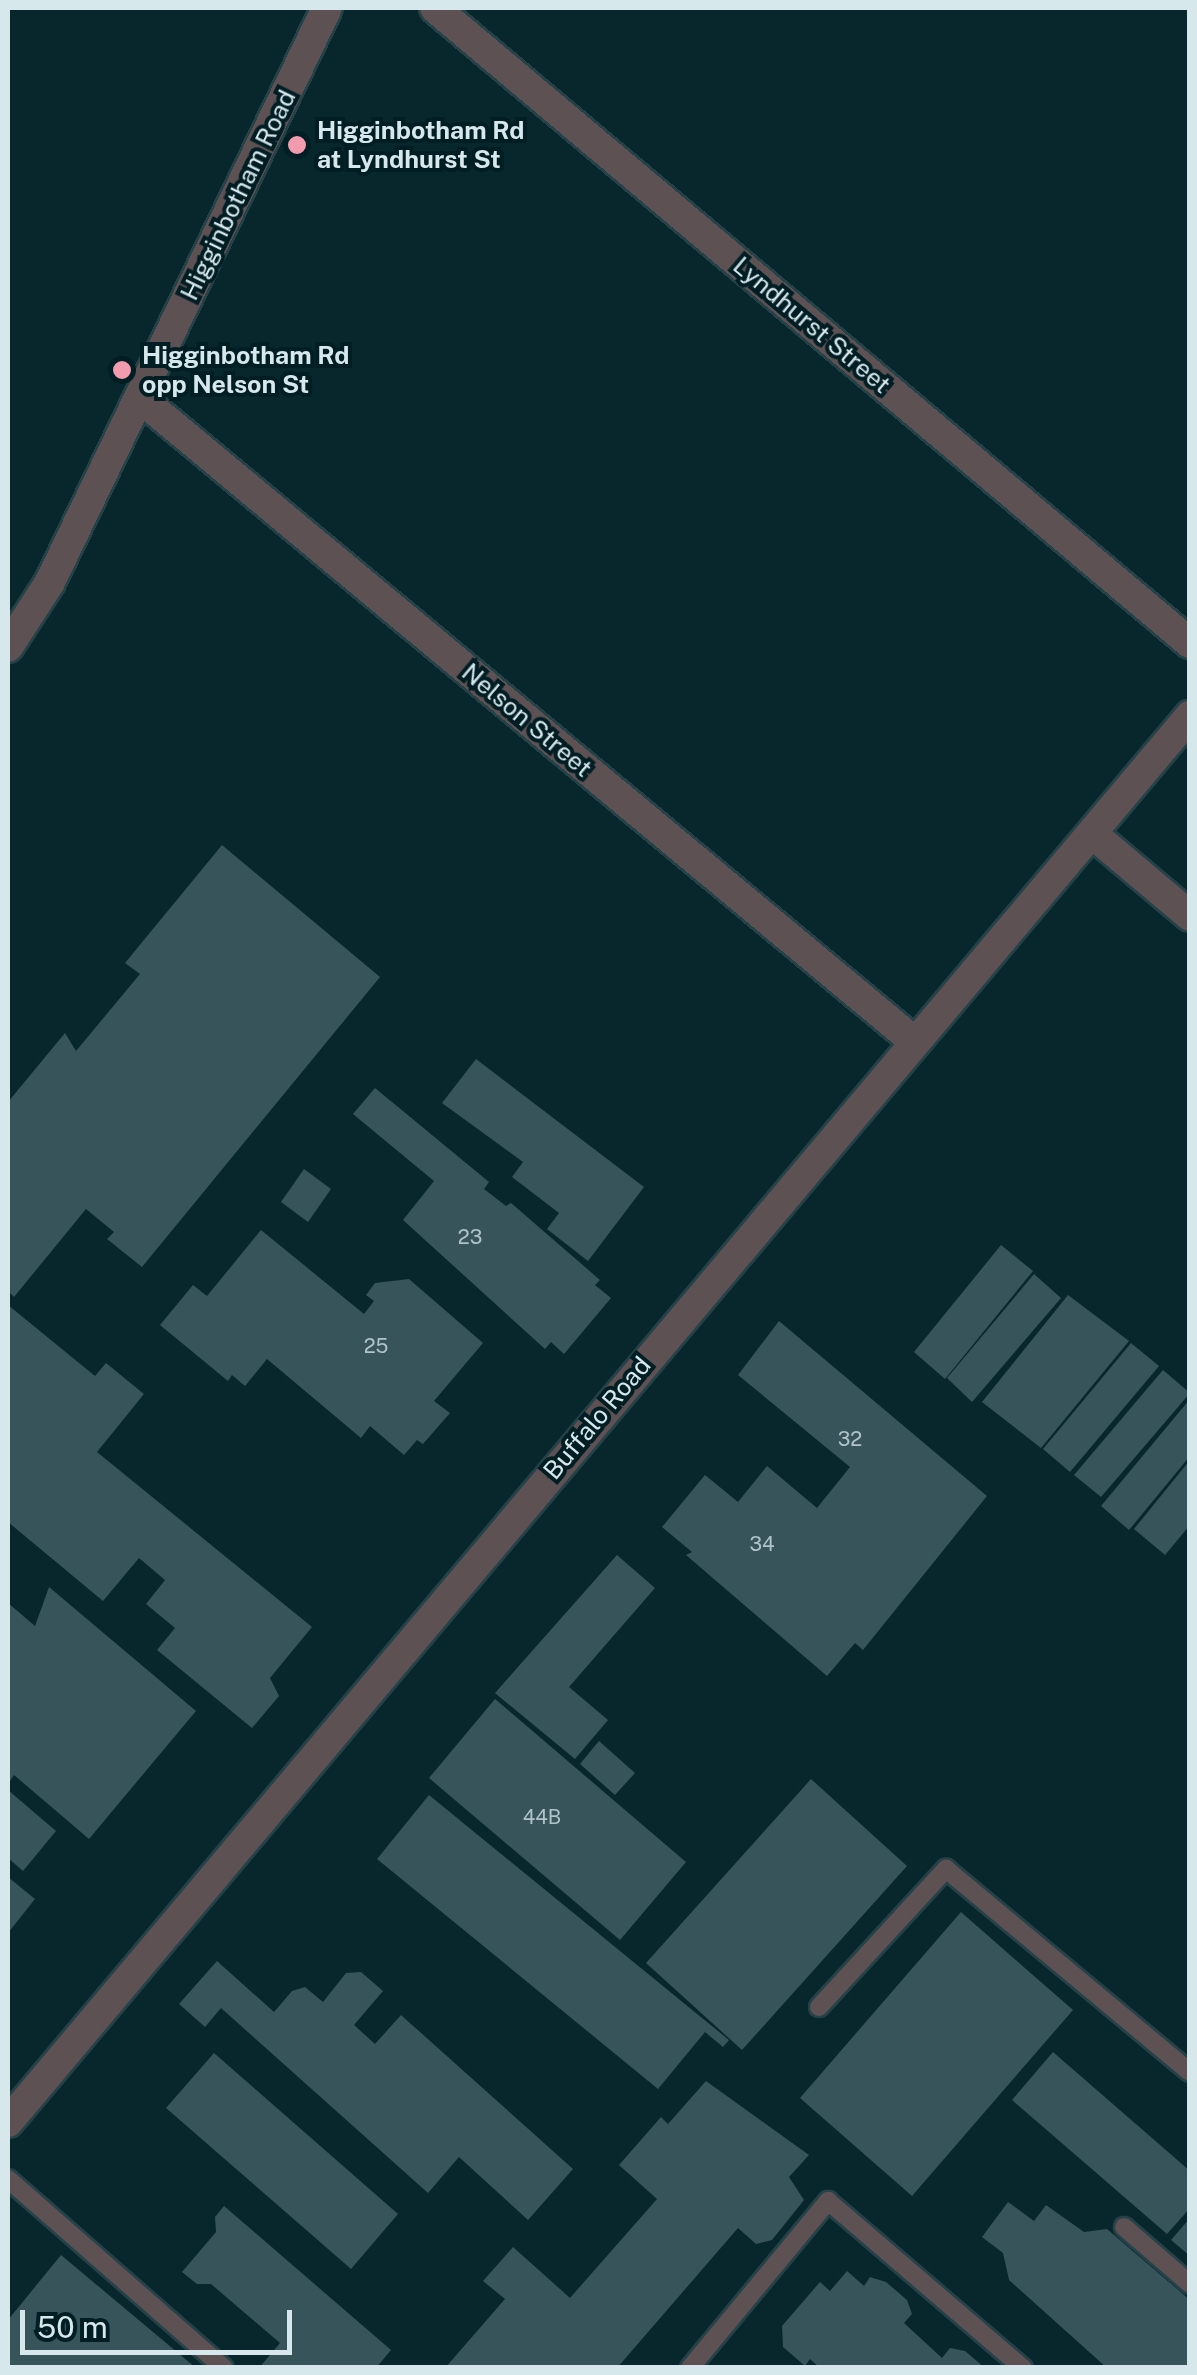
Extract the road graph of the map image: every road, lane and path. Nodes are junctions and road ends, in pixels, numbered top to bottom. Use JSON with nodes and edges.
{"nodes":[{"id":1,"x":327,"y":8,"type":"edge"},
{"id":2,"x":436,"y":8,"type":"edge"},
{"id":3,"x":140,"y":398,"type":"junction"},
{"id":4,"x":1190,"y":643,"type":"edge"},
{"id":5,"x":8,"y":647,"type":"edge"},
{"id":6,"x":1190,"y":716,"type":"edge"},
{"id":7,"x":1095,"y":836,"type":"junction"},
{"id":8,"x":1190,"y":916,"type":"edge"},
{"id":9,"x":914,"y":1042,"type":"junction"},
{"id":10,"x":819,"y":2008,"type":"dead end"},
{"id":11,"x":1190,"y":2072,"type":"edge"},
{"id":12,"x":8,"y":2122,"type":"edge"},
{"id":13,"x":8,"y":2179,"type":"edge"},
{"id":14,"x":1124,"y":2227,"type":"dead end"},
{"id":15,"x":1190,"y":2284,"type":"edge"},
{"id":16,"x":224,"y":2368,"type":"edge"},
{"id":17,"x":690,"y":2368,"type":"edge"},
{"id":18,"x":1023,"y":2368,"type":"edge"}],
"edges":[{"from":1,"to":3,"type":"street","name":"Higginbotham Road"},
{"from":2,"to":4,"type":"street","name":"Lyndhurst Street"},
{"from":3,"to":5,"type":"street","name":"Higginbotham Road"},
{"from":3,"to":9,"type":"street","name":"Nelson Street"},
{"from":6,"to":7,"type":"street","name":"Buffalo Road"},
{"from":7,"to":8,"type":"street"},
{"from":7,"to":9,"type":"street","name":"Buffalo Road"},
{"from":9,"to":12,"type":"street","name":"Buffalo Road"},
{"from":10,"to":11,"type":"lane"},
{"from":13,"to":16,"type":"lane"},
{"from":14,"to":15,"type":"lane"},
{"from":17,"to":18,"type":"lane"}]}
